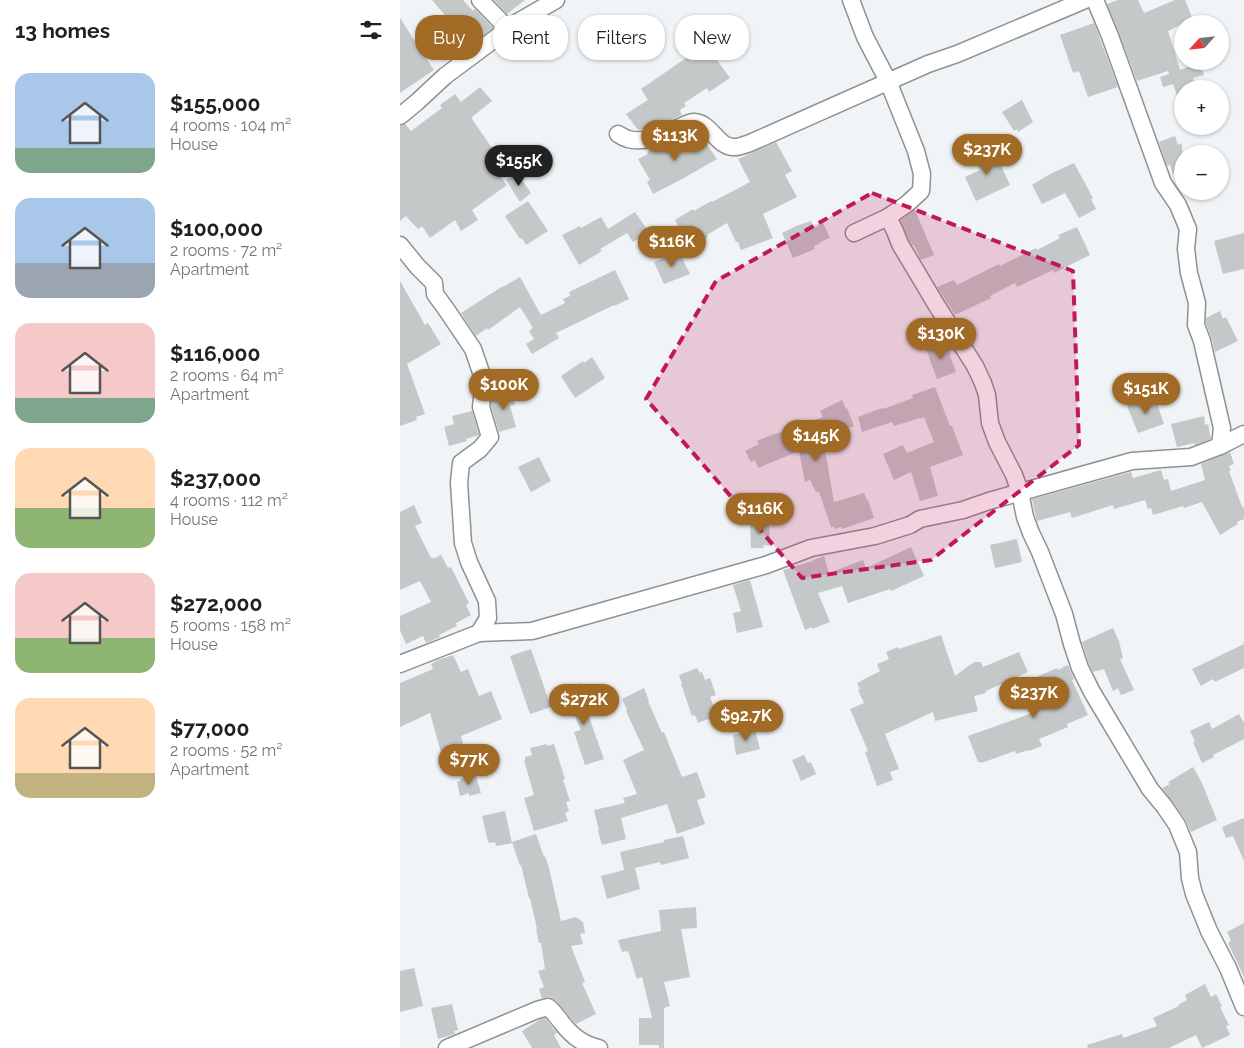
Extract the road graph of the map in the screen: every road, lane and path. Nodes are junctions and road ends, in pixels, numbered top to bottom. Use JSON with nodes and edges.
{"nodes":[{"id":1,"x":480,"y":0,"type":"edge"},
{"id":2,"x":556,"y":0,"type":"edge"},
{"id":3,"x":851,"y":0,"type":"edge"},
{"id":4,"x":1085,"y":0,"type":"edge"},
{"id":5,"x":1095,"y":0,"type":"edge"},
{"id":6,"x":494,"y":15,"type":"edge"},
{"id":7,"x":529,"y":15,"type":"edge"},
{"id":8,"x":493,"y":40,"type":"edge"},
{"id":9,"x":888,"y":81,"type":"junction"},
{"id":10,"x":400,"y":116,"type":"edge"},
{"id":11,"x":618,"y":134,"type":"dead end"},
{"id":12,"x":888,"y":217,"type":"junction"},
{"id":13,"x":854,"y":233,"type":"dead end"},
{"id":14,"x":400,"y":245,"type":"edge"},
{"id":15,"x":1244,"y":434,"type":"edge"},
{"id":16,"x":1220,"y":446,"type":"junction"},
{"id":17,"x":1020,"y":492,"type":"junction"},
{"id":18,"x":479,"y":633,"type":"junction"},
{"id":19,"x":400,"y":664,"type":"edge"},
{"id":20,"x":1244,"y":1007,"type":"edge"},
{"id":21,"x":447,"y":1048,"type":"edge"},
{"id":22,"x":599,"y":1048,"type":"edge"}],
"edges":[{"from":1,"to":6,"type":"street"},
{"from":2,"to":7,"type":"street"},
{"from":3,"to":9,"type":"street"},
{"from":4,"to":9,"type":"street"},
{"from":5,"to":16,"type":"street"},
{"from":8,"to":10,"type":"street"},
{"from":9,"to":11,"type":"street"},
{"from":9,"to":12,"type":"street"},
{"from":12,"to":13,"type":"street"},
{"from":12,"to":17,"type":"street"},
{"from":14,"to":18,"type":"street"},
{"from":15,"to":16,"type":"street"},
{"from":16,"to":17,"type":"street"},
{"from":17,"to":18,"type":"street"},
{"from":17,"to":20,"type":"street"},
{"from":18,"to":19,"type":"street"},
{"from":21,"to":22,"type":"street"}]}
